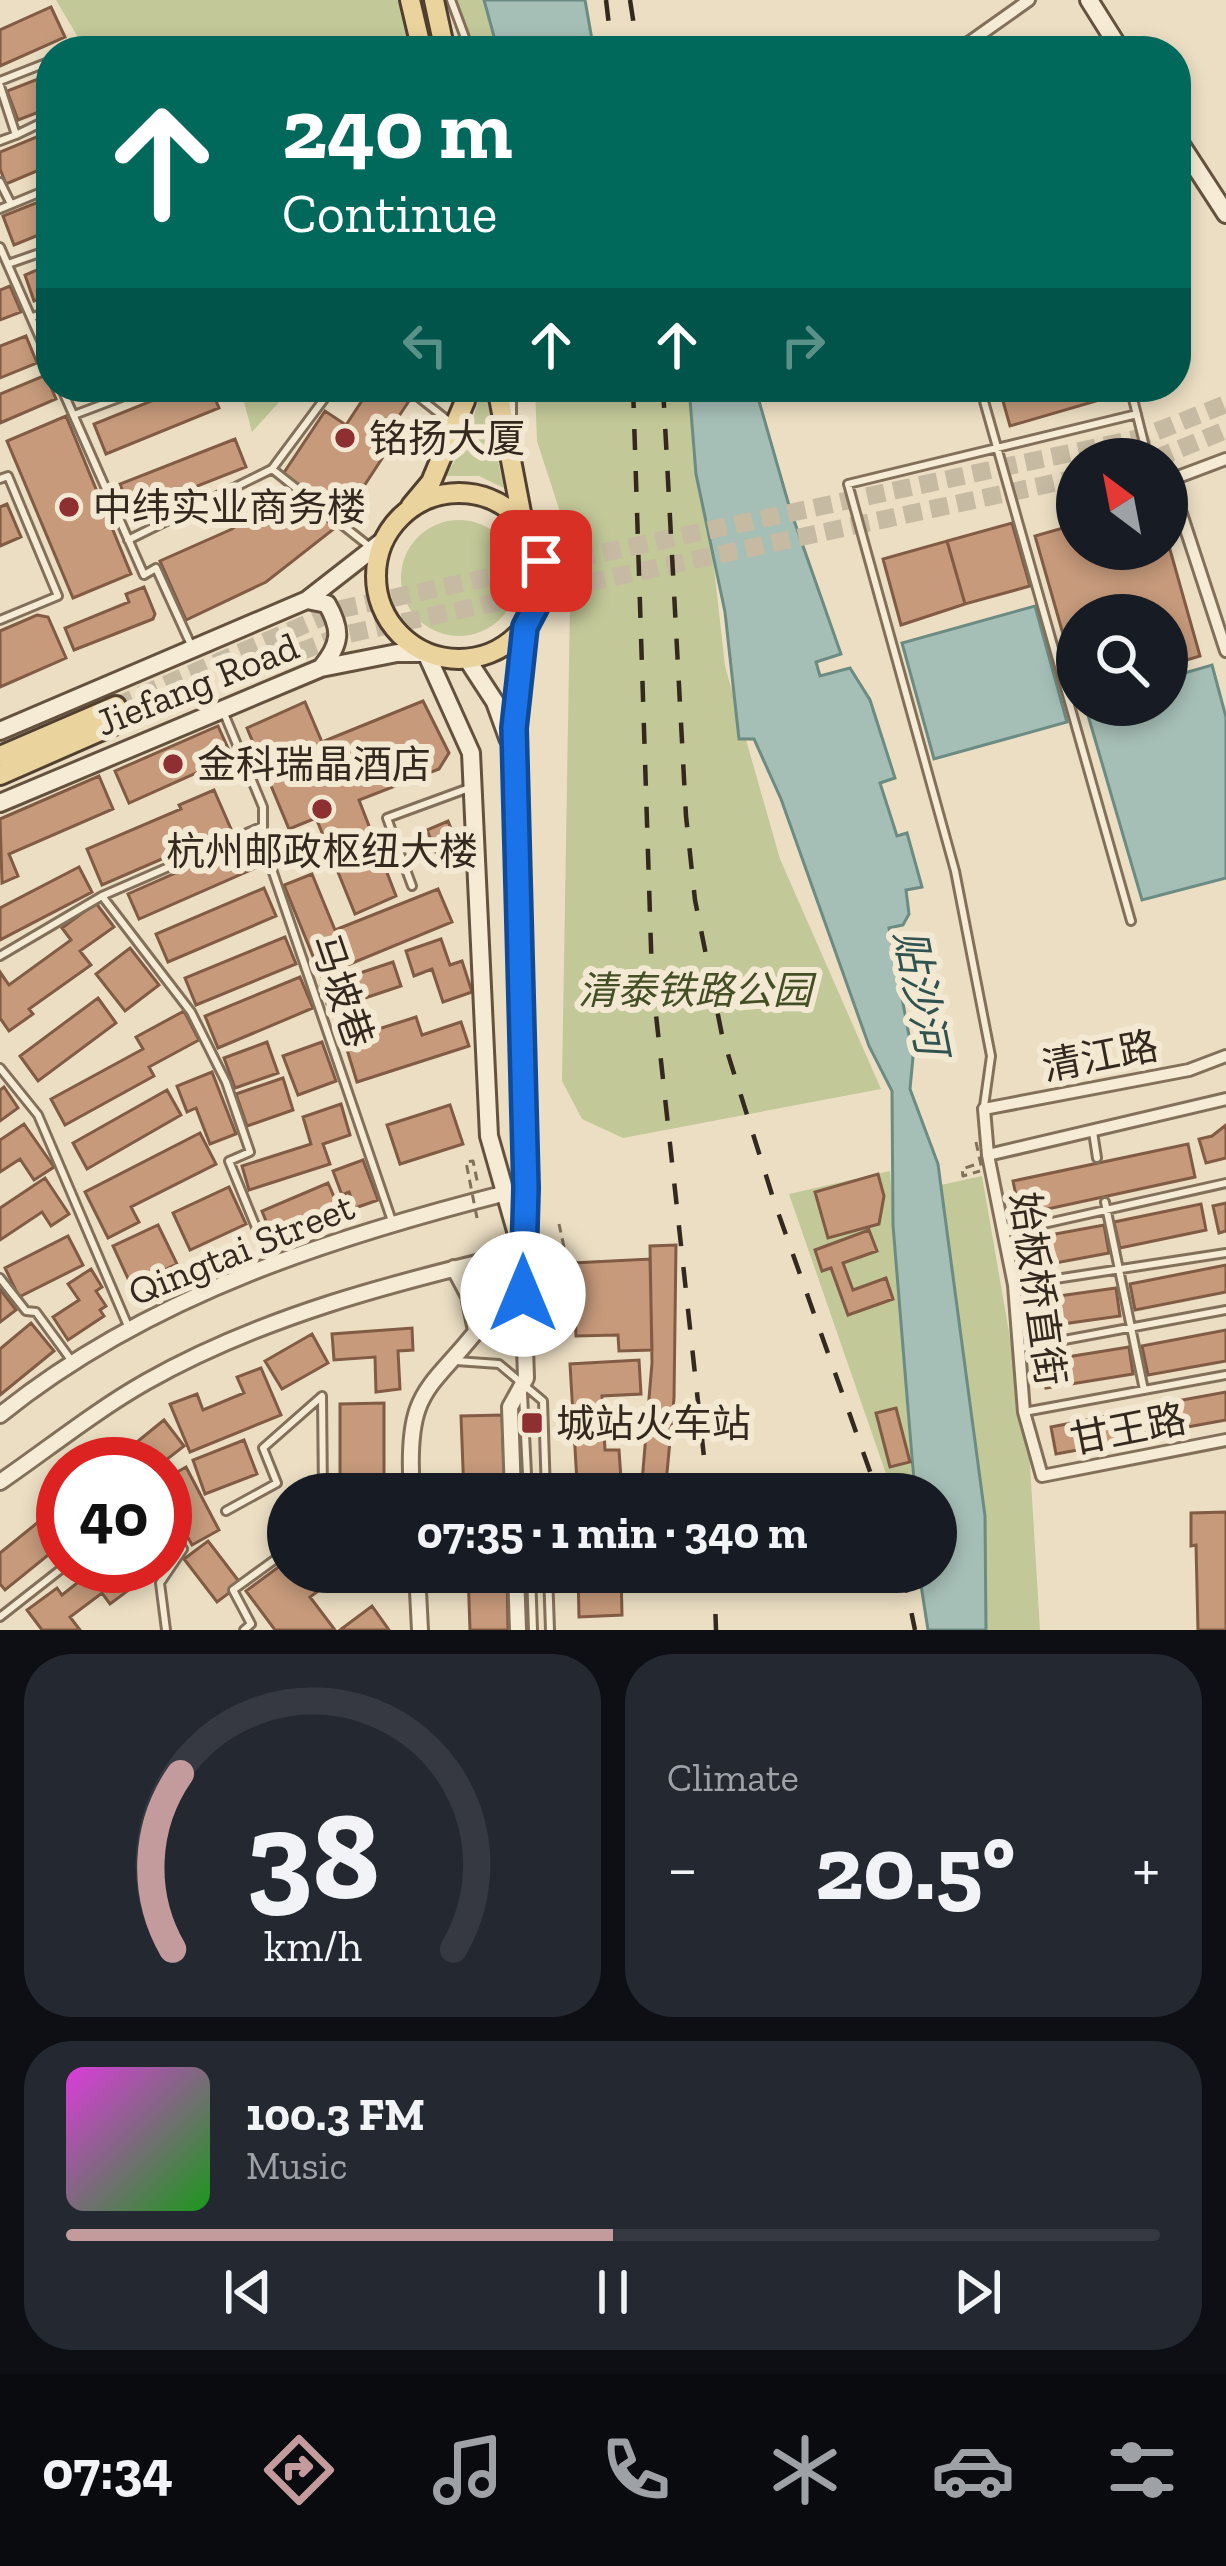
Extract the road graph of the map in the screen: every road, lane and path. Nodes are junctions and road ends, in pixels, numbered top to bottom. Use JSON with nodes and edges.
{"nodes":[{"id":1,"x":410,"y":0,"type":"edge"},
{"id":2,"x":434,"y":0,"type":"edge"},
{"id":3,"x":452,"y":0,"type":"edge"},
{"id":4,"x":1029,"y":0,"type":"edge"},
{"id":5,"x":1089,"y":0,"type":"edge"},
{"id":6,"x":418,"y":36,"type":"edge"},
{"id":7,"x":442,"y":36,"type":"edge"},
{"id":8,"x":465,"y":36,"type":"edge"},
{"id":9,"x":978,"y":36,"type":"edge"},
{"id":10,"x":1112,"y":36,"type":"edge"},
{"id":11,"x":36,"y":68,"type":"edge"},
{"id":12,"x":0,"y":84,"type":"edge"},
{"id":13,"x":4,"y":109,"type":"edge"},
{"id":14,"x":36,"y":125,"type":"edge"},
{"id":15,"x":16,"y":135,"type":"junction"},
{"id":16,"x":0,"y":141,"type":"edge"},
{"id":17,"x":1191,"y":160,"type":"edge"},
{"id":18,"x":0,"y":182,"type":"edge"},
{"id":19,"x":36,"y":194,"type":"edge"},
{"id":20,"x":11,"y":204,"type":"junction"},
{"id":21,"x":0,"y":209,"type":"edge"},
{"id":22,"x":1226,"y":214,"type":"edge"},
{"id":23,"x":0,"y":247,"type":"edge"},
{"id":24,"x":36,"y":254,"type":"edge"},
{"id":25,"x":8,"y":264,"type":"junction"},
{"id":26,"x":36,"y":316,"type":"edge"},
{"id":27,"x":31,"y":318,"type":"junction"},
{"id":28,"x":36,"y":330,"type":"edge"},
{"id":29,"x":68,"y":402,"type":"edge"},
{"id":30,"x":108,"y":402,"type":"edge"},
{"id":31,"x":322,"y":402,"type":"edge"},
{"id":32,"x":425,"y":402,"type":"edge"},
{"id":33,"x":462,"y":402,"type":"edge"},
{"id":34,"x":500,"y":402,"type":"edge"},
{"id":35,"x":512,"y":402,"type":"edge"},
{"id":36,"x":984,"y":402,"type":"edge"},
{"id":37,"x":1134,"y":402,"type":"edge"},
{"id":38,"x":1137,"y":414,"type":"junction"},
{"id":39,"x":74,"y":415,"type":"junction"},
{"id":40,"x":455,"y":426,"type":"junction"},
{"id":41,"x":1143,"y":438,"type":"edge"},
{"id":42,"x":997,"y":447,"type":"junction"},
{"id":43,"x":1226,"y":459,"type":"edge"},
{"id":44,"x":272,"y":469,"type":"junction"},
{"id":45,"x":511,"y":471,"type":"junction"},
{"id":46,"x":1188,"y":473,"type":"edge"},
{"id":47,"x":4,"y":477,"type":"edge"},
{"id":48,"x":400,"y":518,"type":"junction"},
{"id":49,"x":524,"y":523,"type":"junction"},
{"id":50,"x":1188,"y":537,"type":"edge"},
{"id":51,"x":128,"y":540,"type":"junction"},
{"id":52,"x":378,"y":544,"type":"junction"},
{"id":53,"x":307,"y":600,"type":"junction"},
{"id":54,"x":0,"y":620,"type":"edge"},
{"id":55,"x":525,"y":627,"type":"junction"},
{"id":56,"x":193,"y":649,"type":"junction"},
{"id":57,"x":1226,"y":651,"type":"edge"},
{"id":58,"x":426,"y":653,"type":"junction"},
{"id":59,"x":467,"y":659,"type":"junction"},
{"id":60,"x":321,"y":668,"type":"junction"},
{"id":61,"x":222,"y":707,"type":"junction"},
{"id":62,"x":0,"y":731,"type":"edge"},
{"id":63,"x":0,"y":756,"type":"edge"},
{"id":64,"x":515,"y":774,"type":"junction"},
{"id":65,"x":0,"y":776,"type":"edge"},
{"id":66,"x":472,"y":787,"type":"junction"},
{"id":67,"x":0,"y":803,"type":"edge"},
{"id":68,"x":263,"y":826,"type":"junction"},
{"id":69,"x":412,"y":886,"type":"dead end"},
{"id":70,"x":101,"y":896,"type":"junction"},
{"id":71,"x":1132,"y":922,"type":"dead end"},
{"id":72,"x":0,"y":956,"type":"edge"},
{"id":73,"x":1226,"y":1057,"type":"edge"},
{"id":74,"x":0,"y":1068,"type":"edge"},
{"id":75,"x":1226,"y":1099,"type":"edge"},
{"id":76,"x":984,"y":1109,"type":"junction"},
{"id":77,"x":1093,"y":1130,"type":"junction"},
{"id":78,"x":976,"y":1142,"type":"dead end"},
{"id":79,"x":987,"y":1158,"type":"junction"},
{"id":80,"x":1097,"y":1158,"type":"dead end"},
{"id":81,"x":1226,"y":1183,"type":"edge"},
{"id":82,"x":478,"y":1185,"type":"dead end"},
{"id":83,"x":526,"y":1188,"type":"junction"},
{"id":84,"x":504,"y":1194,"type":"junction"},
{"id":85,"x":1105,"y":1206,"type":"junction"},
{"id":86,"x":477,"y":1218,"type":"dead end"},
{"id":87,"x":559,"y":1223,"type":"dead end"},
{"id":88,"x":394,"y":1224,"type":"junction"},
{"id":89,"x":1003,"y":1233,"type":"junction"},
{"id":90,"x":554,"y":1246,"type":"dead end"},
{"id":91,"x":522,"y":1252,"type":"junction"},
{"id":92,"x":1226,"y":1253,"type":"edge"},
{"id":93,"x":271,"y":1264,"type":"junction"},
{"id":94,"x":454,"y":1268,"type":"junction"},
{"id":95,"x":1119,"y":1270,"type":"junction"},
{"id":96,"x":0,"y":1278,"type":"edge"},
{"id":97,"x":1014,"y":1285,"type":"junction"},
{"id":98,"x":1226,"y":1310,"type":"edge"},
{"id":99,"x":1131,"y":1328,"type":"junction"},
{"id":100,"x":130,"y":1329,"type":"junction"},
{"id":101,"x":476,"y":1331,"type":"junction"},
{"id":102,"x":1021,"y":1348,"type":"junction"},
{"id":103,"x":447,"y":1363,"type":"junction"},
{"id":104,"x":75,"y":1365,"type":"junction"},
{"id":105,"x":1226,"y":1376,"type":"edge"},
{"id":106,"x":523,"y":1385,"type":"junction"},
{"id":107,"x":1144,"y":1390,"type":"junction"},
{"id":108,"x":1024,"y":1412,"type":"junction"},
{"id":109,"x":0,"y":1415,"type":"edge"},
{"id":110,"x":1226,"y":1440,"type":"edge"},
{"id":111,"x":273,"y":1473,"type":"edge"},
{"id":112,"x":323,"y":1473,"type":"edge"},
{"id":113,"x":410,"y":1473,"type":"edge"},
{"id":114,"x":512,"y":1473,"type":"edge"},
{"id":115,"x":526,"y":1473,"type":"edge"},
{"id":116,"x":545,"y":1473,"type":"edge"},
{"id":117,"x":1042,"y":1476,"type":"joint"},
{"id":118,"x":0,"y":1482,"type":"edge"},
{"id":119,"x":267,"y":1488,"type":"edge"},
{"id":120,"x":226,"y":1511,"type":"dead end"},
{"id":121,"x":267,"y":1565,"type":"edge"},
{"id":122,"x":36,"y":1589,"type":"edge"},
{"id":123,"x":161,"y":1593,"type":"edge"},
{"id":124,"x":418,"y":1593,"type":"edge"},
{"id":125,"x":517,"y":1593,"type":"edge"},
{"id":126,"x":532,"y":1593,"type":"edge"},
{"id":127,"x":549,"y":1593,"type":"edge"},
{"id":128,"x":0,"y":1617,"type":"edge"},
{"id":129,"x":166,"y":1630,"type":"edge"},
{"id":130,"x":244,"y":1630,"type":"edge"},
{"id":131,"x":420,"y":1630,"type":"edge"},
{"id":132,"x":518,"y":1630,"type":"edge"},
{"id":133,"x":533,"y":1630,"type":"edge"},
{"id":134,"x":550,"y":1630,"type":"edge"}],
"edges":[{"from":1,"to":6,"type":"main road"},
{"from":2,"to":7,"type":"main road"},
{"from":3,"to":8,"type":"lane"},
{"from":4,"to":9,"type":"street"},
{"from":5,"to":10,"type":"main road"},
{"from":11,"to":12,"type":"lane"},
{"from":12,"to":13,"type":"lane"},
{"from":13,"to":15,"type":"lane"},
{"from":14,"to":15,"type":"lane"},
{"from":15,"to":16,"type":"lane"},
{"from":17,"to":22,"type":"main road"},
{"from":18,"to":20,"type":"lane"},
{"from":19,"to":20,"type":"lane"},
{"from":20,"to":21,"type":"lane"},
{"from":23,"to":25,"type":"lane"},
{"from":24,"to":25,"type":"lane"},
{"from":25,"to":27,"type":"lane"},
{"from":26,"to":27,"type":"lane"},
{"from":27,"to":28,"type":"lane"},
{"from":29,"to":39,"type":"lane"},
{"from":30,"to":39,"type":"lane"},
{"from":31,"to":44,"type":"lane"},
{"from":32,"to":40,"type":"lane"},
{"from":33,"to":40,"type":"main road"},
{"from":34,"to":45,"type":"main road"},
{"from":35,"to":45,"type":"lane"},
{"from":36,"to":42,"type":"lane"},
{"from":37,"to":38,"type":"lane"},
{"from":38,"to":41,"type":"lane"},
{"from":38,"to":42,"type":"lane"},
{"from":39,"to":51,"type":"lane"},
{"from":40,"to":48,"type":"main road"},
{"from":42,"to":71,"type":"lane"},
{"from":42,"to":76,"type":"lane"},
{"from":43,"to":46,"type":"street"},
{"from":44,"to":51,"type":"lane"},
{"from":44,"to":52,"type":"lane"},
{"from":45,"to":49,"type":"main road"},
{"from":47,"to":54,"type":"lane"},
{"from":48,"to":49,"type":"main road"},
{"from":48,"to":52,"type":"main road"},
{"from":49,"to":55,"type":"main road"},
{"from":50,"to":57,"type":"street"},
{"from":51,"to":56,"type":"lane"},
{"from":52,"to":53,"type":"main road","name":"Jiefang Road"},
{"from":52,"to":58,"type":"main road"},
{"from":53,"to":56,"type":"main road","name":"Jiefang Road"},
{"from":53,"to":60,"type":"main road"},
{"from":55,"to":59,"type":"main road"},
{"from":55,"to":64,"type":"main road"},
{"from":56,"to":62,"type":"main road","name":"Jiefang Road"},
{"from":58,"to":59,"type":"main road"},
{"from":58,"to":60,"type":"main road","name":"Jiefang Road"},
{"from":58,"to":66,"type":"main road"},
{"from":59,"to":64,"type":"main road"},
{"from":60,"to":61,"type":"main road","name":"Jiefang Road"},
{"from":61,"to":67,"type":"main road","name":"Jiefang Road"},
{"from":61,"to":68,"type":"lane","name":"马坡巷"},
{"from":63,"to":65,"type":"main road","name":"Jiefang Road"},
{"from":64,"to":83,"type":"main road"},
{"from":66,"to":69,"type":"lane"},
{"from":66,"to":84,"type":"main road"},
{"from":68,"to":70,"type":"lane"},
{"from":68,"to":88,"type":"lane","name":"马坡巷"},
{"from":70,"to":72,"type":"lane"},
{"from":70,"to":93,"type":"lane"},
{"from":73,"to":76,"type":"street","name":"清江路"},
{"from":74,"to":100,"type":"lane"},
{"from":75,"to":77,"type":"street","name":"清江路"},
{"from":76,"to":79,"type":"street","name":"始板桥直街"},
{"from":77,"to":79,"type":"street","name":"清江路"},
{"from":77,"to":80,"type":"lane"},
{"from":78,"to":79,"type":"path","bridge":true},
{"from":79,"to":89,"type":"street","name":"始板桥直街"},
{"from":81,"to":85,"type":"lane"},
{"from":82,"to":86,"type":"path","bridge":true},
{"from":83,"to":84,"type":"street","name":"Qingtai Street"},
{"from":83,"to":91,"type":"main road"},
{"from":84,"to":88,"type":"street","name":"Qingtai Street"},
{"from":84,"to":91,"type":"main road"},
{"from":85,"to":89,"type":"lane"},
{"from":85,"to":95,"type":"lane"},
{"from":87,"to":90,"type":"path"},
{"from":88,"to":93,"type":"street","name":"Qingtai Street"},
{"from":89,"to":97,"type":"street","name":"始板桥直街"},
{"from":91,"to":94,"type":"street","name":"Qingtai Street"},
{"from":91,"to":101,"type":"street"},
{"from":91,"to":106,"type":"street"},
{"from":92,"to":95,"type":"lane"},
{"from":93,"to":100,"type":"street","name":"Qingtai Street"},
{"from":94,"to":101,"type":"street"},
{"from":94,"to":118,"type":"street","name":"Qingtai Street"},
{"from":95,"to":97,"type":"lane"},
{"from":95,"to":99,"type":"lane"},
{"from":96,"to":104,"type":"lane"},
{"from":97,"to":102,"type":"street","name":"始板桥直街"},
{"from":98,"to":99,"type":"lane"},
{"from":99,"to":102,"type":"lane"},
{"from":99,"to":107,"type":"lane"},
{"from":100,"to":104,"type":"street","name":"Qingtai Street"},
{"from":101,"to":103,"type":"street"},
{"from":102,"to":108,"type":"street","name":"始板桥直街"},
{"from":103,"to":106,"type":"lane"},
{"from":103,"to":113,"type":"street"},
{"from":104,"to":109,"type":"street","name":"Qingtai Street"},
{"from":105,"to":107,"type":"lane"},
{"from":106,"to":114,"type":"street"},
{"from":106,"to":115,"type":"lane"},
{"from":106,"to":116,"type":"lane"},
{"from":107,"to":108,"type":"lane"},
{"from":108,"to":117,"type":"street","name":"始板桥直街"},
{"from":110,"to":117,"type":"street","name":"甘王路"},
{"from":111,"to":112,"type":"lane"},
{"from":119,"to":120,"type":"lane"},
{"from":121,"to":130,"type":"lane"},
{"from":122,"to":128,"type":"lane"},
{"from":123,"to":129,"type":"lane"},
{"from":124,"to":131,"type":"street"},
{"from":125,"to":132,"type":"street"},
{"from":126,"to":133,"type":"lane"},
{"from":127,"to":134,"type":"lane"}]}
